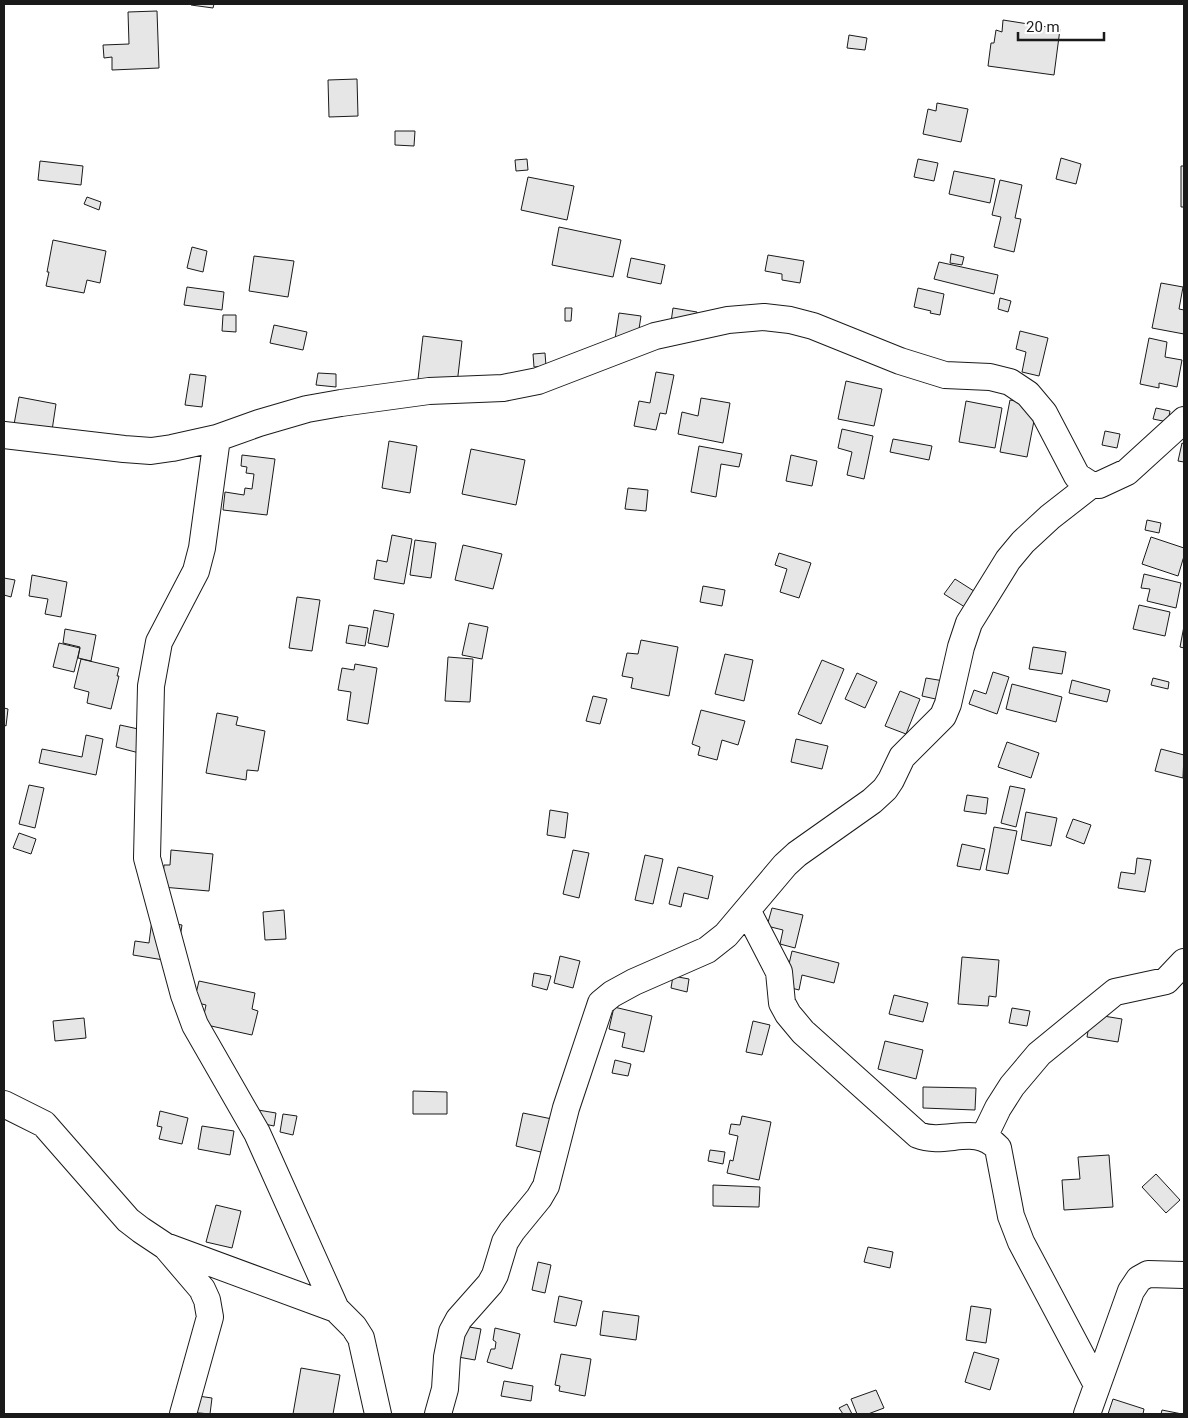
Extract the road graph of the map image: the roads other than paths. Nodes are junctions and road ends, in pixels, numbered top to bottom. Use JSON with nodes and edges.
{"nodes":[{"id":1,"x":1184,"y":420,"type":"edge"},
{"id":2,"x":4,"y":435,"type":"edge"},
{"id":3,"x":217,"y":438,"type":"junction"},
{"id":4,"x":1090,"y":485,"type":"junction"},
{"id":5,"x":746,"y":910,"type":"junction"},
{"id":6,"x":1184,"y":962,"type":"edge"},
{"id":7,"x":4,"y":1104,"type":"edge"},
{"id":8,"x":984,"y":1137,"type":"junction"},
{"id":9,"x":165,"y":1246,"type":"junction"},
{"id":10,"x":1184,"y":1274,"type":"edge"},
{"id":11,"x":336,"y":1309,"type":"junction"},
{"id":12,"x":1097,"y":1385,"type":"junction"},
{"id":13,"x":184,"y":1414,"type":"edge"},
{"id":14,"x":378,"y":1414,"type":"edge"},
{"id":15,"x":438,"y":1414,"type":"edge"},
{"id":16,"x":1087,"y":1414,"type":"edge"}],
"edges":[{"from":1,"to":4,"type":"street"},
{"from":2,"to":3,"type":"street"},
{"from":3,"to":4,"type":"street"},
{"from":3,"to":11,"type":"street"},
{"from":4,"to":5,"type":"street"},
{"from":5,"to":8,"type":"street"},
{"from":5,"to":15,"type":"street"},
{"from":6,"to":8,"type":"street"},
{"from":7,"to":9,"type":"street"},
{"from":8,"to":12,"type":"street"},
{"from":9,"to":11,"type":"street"},
{"from":9,"to":13,"type":"street"},
{"from":10,"to":12,"type":"street"},
{"from":11,"to":14,"type":"street"},
{"from":12,"to":16,"type":"street"}]}
